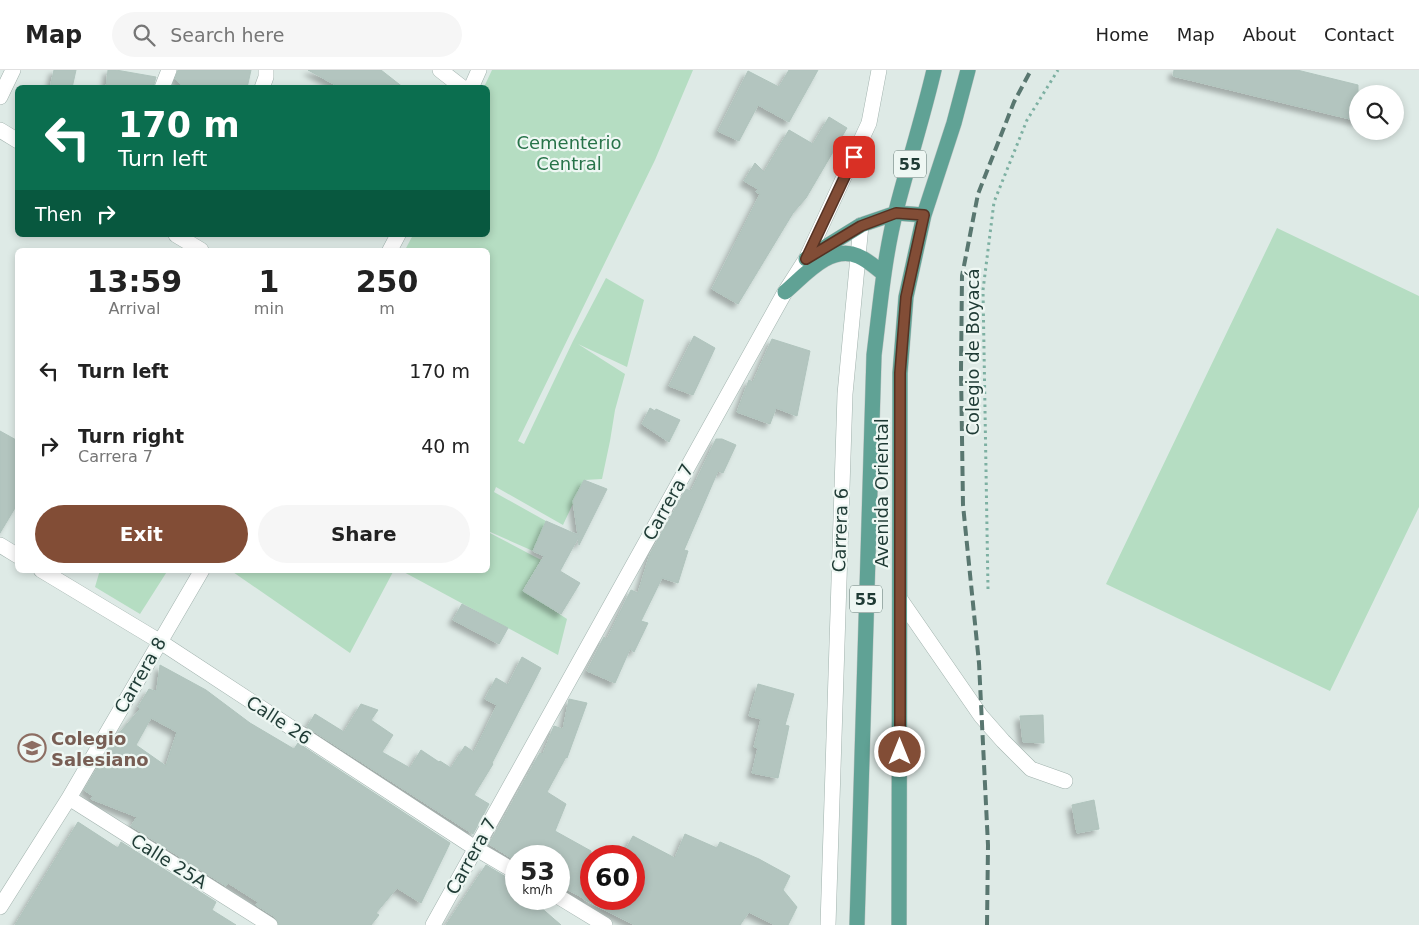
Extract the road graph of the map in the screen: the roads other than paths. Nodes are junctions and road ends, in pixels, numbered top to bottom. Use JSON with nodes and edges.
{"nodes":[{"id":1,"x":13,"y":70,"type":"edge"},
{"id":2,"x":169,"y":70,"type":"edge"},
{"id":3,"x":266,"y":70,"type":"edge"},
{"id":4,"x":440,"y":70,"type":"edge"},
{"id":5,"x":479,"y":70,"type":"edge"},
{"id":6,"x":879,"y":70,"type":"edge"},
{"id":7,"x":934,"y":70,"type":"edge"},
{"id":8,"x":968,"y":70,"type":"edge"},
{"id":9,"x":163,"y":85,"type":"edge"},
{"id":10,"x":263,"y":85,"type":"edge"},
{"id":11,"x":459,"y":85,"type":"edge"},
{"id":12,"x":472,"y":85,"type":"edge"},
{"id":13,"x":0,"y":97,"type":"edge"},
{"id":14,"x":0,"y":130,"type":"edge"},
{"id":15,"x":15,"y":139,"type":"edge"},
{"id":16,"x":896,"y":213,"type":"junction"},
{"id":17,"x":924,"y":215,"type":"junction"},
{"id":18,"x":861,"y":226,"type":"junction"},
{"id":19,"x":179,"y":237,"type":"edge"},
{"id":20,"x":199,"y":248,"type":"edge"},
{"id":21,"x":857,"y":256,"type":"junction"},
{"id":22,"x":806,"y":259,"type":"junction"},
{"id":23,"x":884,"y":274,"type":"junction"},
{"id":24,"x":785,"y":292,"type":"junction"},
{"id":25,"x":0,"y":545,"type":"edge"},
{"id":26,"x":15,"y":554,"type":"edge"},
{"id":27,"x":46,"y":573,"type":"edge"},
{"id":28,"x":200,"y":573,"type":"edge"},
{"id":29,"x":900,"y":599,"type":"junction"},
{"id":30,"x":159,"y":642,"type":"junction"},
{"id":31,"x":1065,"y":781,"type":"dead end"},
{"id":32,"x":69,"y":798,"type":"junction"},
{"id":33,"x":475,"y":848,"type":"junction"},
{"id":34,"x":505,"y":866,"type":"edge"},
{"id":35,"x":570,"y":904,"type":"edge"},
{"id":36,"x":0,"y":907,"type":"edge"},
{"id":37,"x":270,"y":925,"type":"edge"},
{"id":38,"x":433,"y":925,"type":"edge"},
{"id":39,"x":605,"y":925,"type":"edge"},
{"id":40,"x":828,"y":925,"type":"edge"},
{"id":41,"x":857,"y":925,"type":"edge"},
{"id":42,"x":899,"y":925,"type":"edge"}],
"edges":[{"from":1,"to":13,"type":"street"},
{"from":2,"to":9,"type":"street"},
{"from":3,"to":10,"type":"street"},
{"from":4,"to":11,"type":"street"},
{"from":5,"to":12,"type":"street"},
{"from":6,"to":22,"type":"street","name":"Carrera 7"},
{"from":7,"to":16,"type":"main road","name":"Avenida Oriental","number":"55"},
{"from":8,"to":17,"type":"main road","name":"Avenida Oriental","number":"55"},
{"from":14,"to":15,"type":"street"},
{"from":16,"to":17,"type":"main road"},
{"from":16,"to":18,"type":"main road"},
{"from":16,"to":23,"type":"main road","name":"Avenida Oriental","number":"55"},
{"from":17,"to":29,"type":"main road","name":"Avenida Oriental","number":"55"},
{"from":18,"to":21,"type":"street","name":"Carrera 6"},
{"from":18,"to":22,"type":"main road"},
{"from":19,"to":20,"type":"street"},
{"from":21,"to":23,"type":"main road"},
{"from":21,"to":24,"type":"main road"},
{"from":21,"to":40,"type":"street","name":"Carrera 6"},
{"from":22,"to":24,"type":"street","name":"Carrera 7"},
{"from":23,"to":41,"type":"main road","name":"Avenida Oriental","number":"55"},
{"from":24,"to":33,"type":"street","name":"Carrera 7"},
{"from":25,"to":26,"type":"street"},
{"from":27,"to":30,"type":"street","name":"Calle 26"},
{"from":28,"to":30,"type":"street","name":"Carrera 8"},
{"from":29,"to":31,"type":"street"},
{"from":29,"to":42,"type":"main road","name":"Avenida Oriental","number":"55"},
{"from":30,"to":32,"type":"street","name":"Carrera 8"},
{"from":30,"to":33,"type":"street","name":"Calle 26"},
{"from":32,"to":36,"type":"street","name":"Carrera 8"},
{"from":32,"to":37,"type":"street","name":"Calle 25A"},
{"from":33,"to":34,"type":"street","name":"Calle 26"},
{"from":33,"to":38,"type":"street","name":"Carrera 7"},
{"from":35,"to":39,"type":"street"}]}
